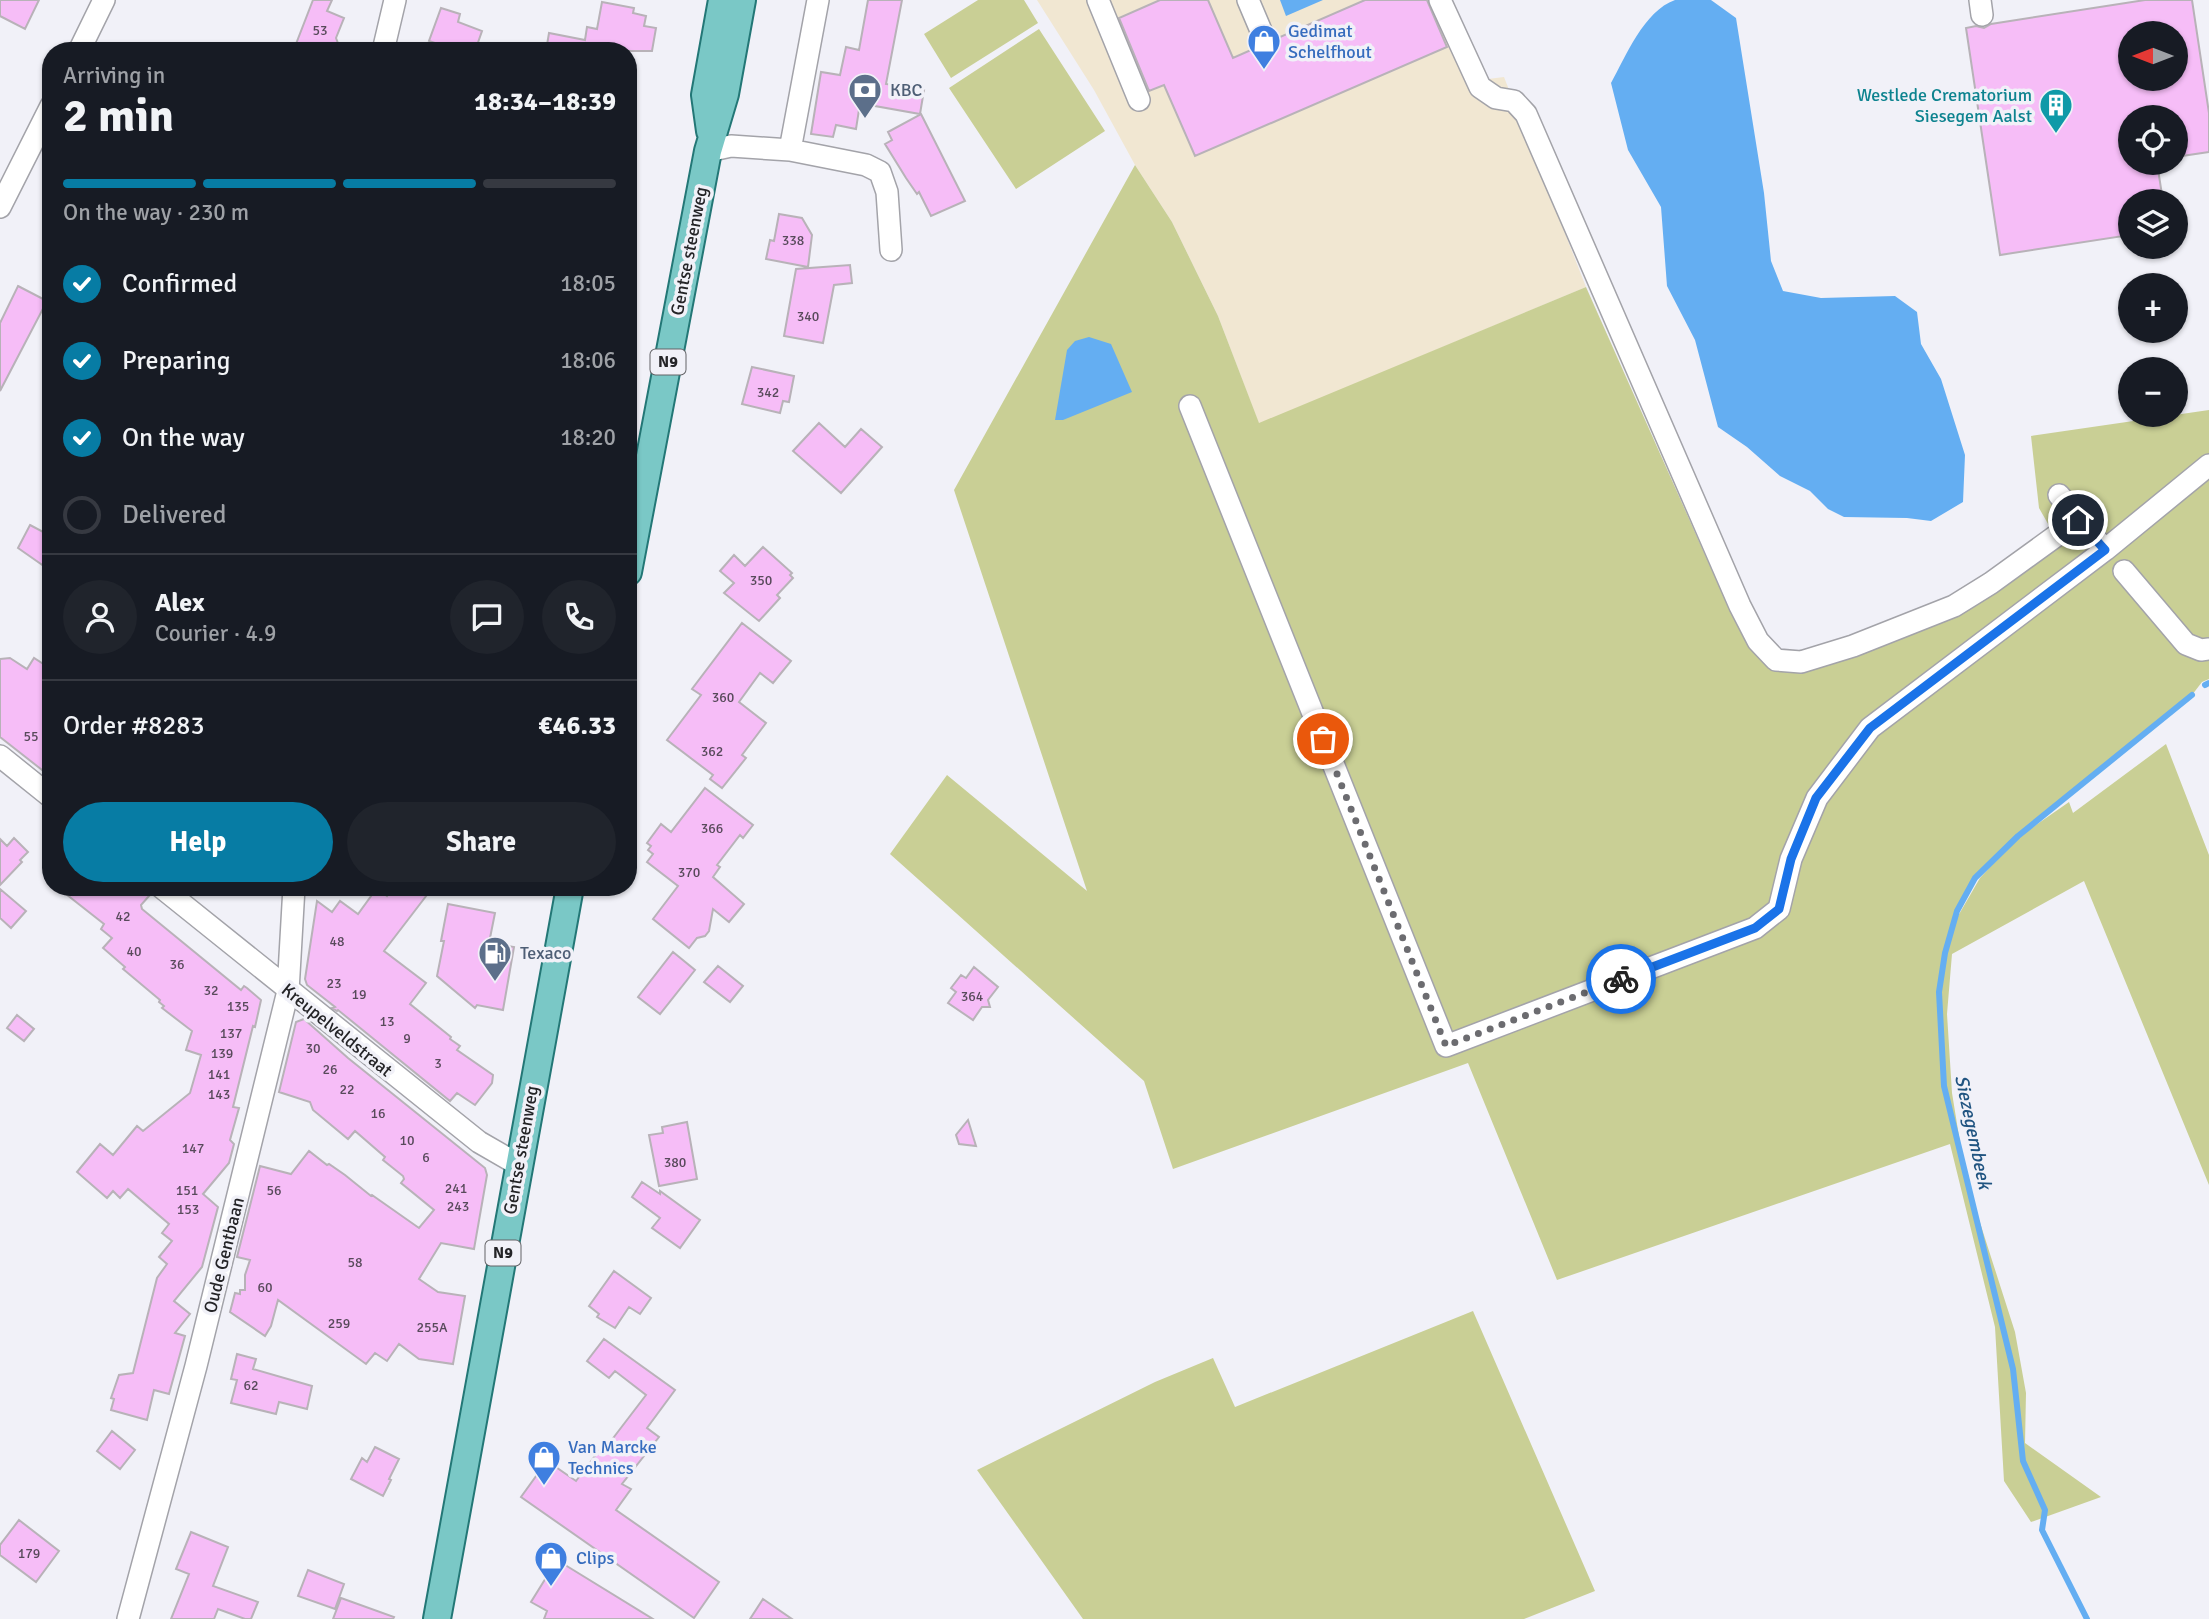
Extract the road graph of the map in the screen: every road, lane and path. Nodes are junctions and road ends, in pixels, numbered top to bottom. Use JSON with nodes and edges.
{"nodes":[{"id":1,"x":104,"y":0,"type":"edge"},
{"id":2,"x":395,"y":0,"type":"edge"},
{"id":3,"x":722,"y":0,"type":"edge"},
{"id":4,"x":742,"y":0,"type":"edge"},
{"id":5,"x":818,"y":0,"type":"edge"},
{"id":6,"x":1098,"y":0,"type":"edge"},
{"id":7,"x":1248,"y":0,"type":"edge"},
{"id":8,"x":1440,"y":0,"type":"edge"},
{"id":9,"x":1262,"y":33,"type":"dead end"},
{"id":10,"x":83,"y":42,"type":"edge"},
{"id":11,"x":385,"y":42,"type":"edge"},
{"id":12,"x":1139,"y":100,"type":"dead end"},
{"id":13,"x":42,"y":124,"type":"edge"},
{"id":14,"x":709,"y":144,"type":"junction"},
{"id":15,"x":790,"y":150,"type":"junction"},
{"id":16,"x":0,"y":207,"type":"edge"},
{"id":17,"x":891,"y":250,"type":"dead end"},
{"id":18,"x":1190,"y":406,"type":"dead end"},
{"id":19,"x":2209,"y":465,"type":"edge"},
{"id":20,"x":2059,"y":495,"type":"dead end"},
{"id":21,"x":2078,"y":520,"type":"junction"},
{"id":22,"x":637,"y":524,"type":"edge"},
{"id":23,"x":2105,"y":550,"type":"junction"},
{"id":24,"x":2123,"y":570,"type":"dead end"},
{"id":25,"x":2209,"y":649,"type":"edge"},
{"id":26,"x":3,"y":764,"type":"edge"},
{"id":27,"x":42,"y":791,"type":"edge"},
{"id":28,"x":172,"y":896,"type":"edge"},
{"id":29,"x":293,"y":896,"type":"edge"},
{"id":30,"x":567,"y":896,"type":"edge"},
{"id":31,"x":288,"y":991,"type":"junction"},
{"id":32,"x":519,"y":1165,"type":"junction"},
{"id":33,"x":128,"y":1619,"type":"edge"},
{"id":34,"x":437,"y":1619,"type":"edge"}],
"edges":[{"from":1,"to":10,"type":"street"},
{"from":2,"to":11,"type":"street"},
{"from":3,"to":14,"type":"main road","name":"Gentse steenweg","number":"N9"},
{"from":4,"to":14,"type":"main road","name":"Gentse steenweg","number":"N9"},
{"from":5,"to":15,"type":"street"},
{"from":6,"to":12,"type":"street"},
{"from":7,"to":9,"type":"street"},
{"from":8,"to":21,"type":"street"},
{"from":13,"to":16,"type":"street"},
{"from":14,"to":15,"type":"street"},
{"from":14,"to":22,"type":"main road","name":"Gentse steenweg","number":"N9"},
{"from":15,"to":17,"type":"street"},
{"from":18,"to":23,"type":"street"},
{"from":19,"to":23,"type":"street"},
{"from":20,"to":21,"type":"street"},
{"from":21,"to":23,"type":"street"},
{"from":24,"to":25,"type":"street"},
{"from":26,"to":27,"type":"street"},
{"from":28,"to":31,"type":"street","name":"Kreupelveldstraat"},
{"from":29,"to":31,"type":"street","name":"Oude Gentbaan"},
{"from":30,"to":32,"type":"main road","name":"Gentse steenweg","number":"N9"},
{"from":31,"to":32,"type":"street","name":"Kreupelveldstraat"},
{"from":31,"to":33,"type":"street","name":"Oude Gentbaan"},
{"from":32,"to":34,"type":"main road","name":"Gentse steenweg","number":"N9"}]}
